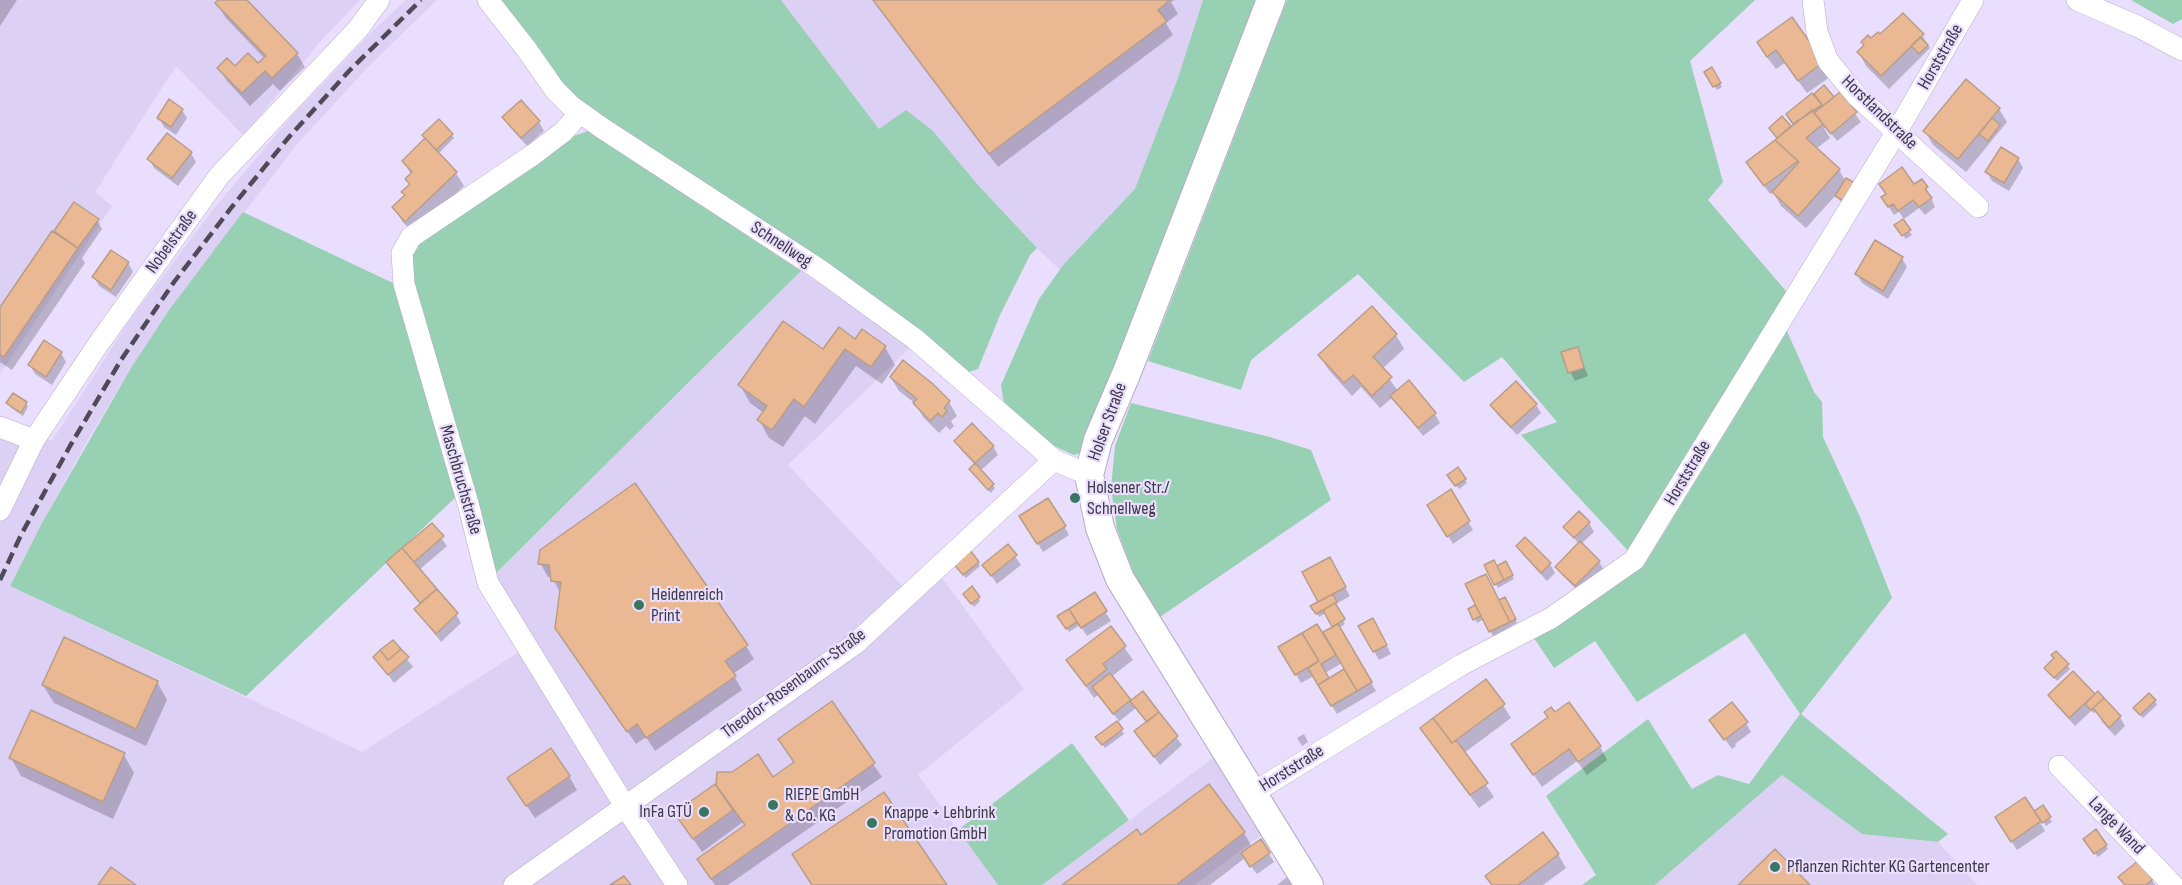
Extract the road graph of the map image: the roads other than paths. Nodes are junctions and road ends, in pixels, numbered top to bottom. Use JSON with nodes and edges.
{"nodes":[{"id":1,"x":379,"y":0,"type":"edge"},
{"id":2,"x":488,"y":0,"type":"edge"},
{"id":3,"x":1271,"y":0,"type":"edge"},
{"id":4,"x":1813,"y":0,"type":"edge"},
{"id":5,"x":1973,"y":0,"type":"edge"},
{"id":6,"x":2077,"y":0,"type":"edge"},
{"id":7,"x":2182,"y":50,"type":"edge"},
{"id":8,"x":580,"y":113,"type":"junction"},
{"id":9,"x":1897,"y":131,"type":"junction"},
{"id":10,"x":1978,"y":207,"type":"dead end"},
{"id":11,"x":0,"y":427,"type":"edge"},
{"id":12,"x":34,"y":440,"type":"junction"},
{"id":13,"x":1054,"y":460,"type":"junction"},
{"id":14,"x":1089,"y":475,"type":"junction"},
{"id":15,"x":0,"y":510,"type":"edge"},
{"id":16,"x":2059,"y":766,"type":"dead end"},
{"id":17,"x":1251,"y":794,"type":"junction"},
{"id":18,"x":625,"y":806,"type":"junction"},
{"id":19,"x":514,"y":885,"type":"edge"},
{"id":20,"x":678,"y":885,"type":"edge"},
{"id":21,"x":1308,"y":885,"type":"edge"},
{"id":22,"x":2173,"y":885,"type":"edge"}],
"edges":[{"from":1,"to":12,"type":"street","name":"Nobelstraße"},
{"from":2,"to":8,"type":"street","name":"Schnellweg"},
{"from":3,"to":14,"type":"main road","name":"Holser Straße"},
{"from":4,"to":9,"type":"street","name":"Horstlandstraße"},
{"from":5,"to":9,"type":"street","name":"Horststraße"},
{"from":6,"to":7,"type":"street"},
{"from":8,"to":13,"type":"street","name":"Schnellweg"},
{"from":8,"to":18,"type":"street","name":"Maschbruchstraße"},
{"from":9,"to":10,"type":"street","name":"Horstlandstraße"},
{"from":9,"to":17,"type":"street","name":"Horststraße"},
{"from":11,"to":12,"type":"street"},
{"from":12,"to":15,"type":"street","name":"Nobelstraße"},
{"from":13,"to":14,"type":"street","name":"Schnellweg"},
{"from":13,"to":18,"type":"street","name":"Theodor-Rosenbaum-Straße"},
{"from":14,"to":17,"type":"main road","name":"Holser Straße"},
{"from":16,"to":22,"type":"street","name":"Lange Wand"},
{"from":17,"to":21,"type":"main road","name":"Holser Straße"},
{"from":18,"to":19,"type":"street","name":"Theodor-Rosenbaum-Straße"},
{"from":18,"to":20,"type":"street","name":"Maschbruchstraße"}]}
